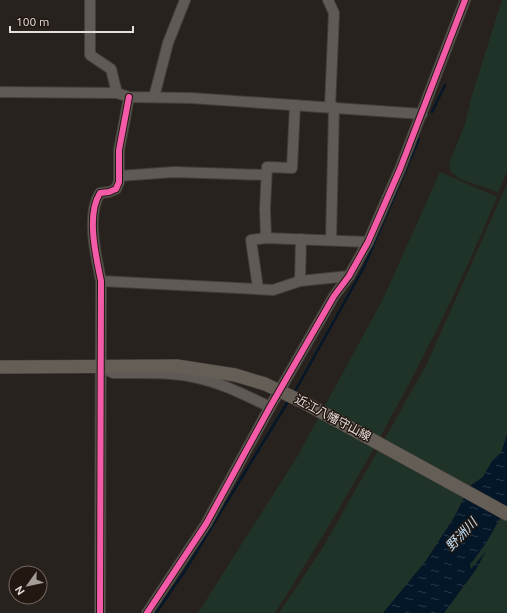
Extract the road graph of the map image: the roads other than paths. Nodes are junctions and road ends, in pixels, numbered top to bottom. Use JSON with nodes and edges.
{"nodes":[{"id":1,"x":90,"y":0,"type":"edge"},
{"id":2,"x":185,"y":0,"type":"edge"},
{"id":3,"x":328,"y":0,"type":"edge"},
{"id":4,"x":465,"y":0,"type":"edge"},
{"id":5,"x":0,"y":92,"type":"edge"},
{"id":6,"x":117,"y":93,"type":"junction"},
{"id":7,"x":129,"y":96,"type":"junction"},
{"id":8,"x":154,"y":97,"type":"junction"},
{"id":9,"x":295,"y":105,"type":"junction"},
{"id":10,"x":332,"y":107,"type":"junction"},
{"id":11,"x":422,"y":114,"type":"junction"},
{"id":12,"x":119,"y":176,"type":"junction"},
{"id":13,"x":266,"y":176,"type":"junction"},
{"id":14,"x":266,"y":238,"type":"junction"},
{"id":15,"x":301,"y":239,"type":"junction"},
{"id":16,"x":331,"y":240,"type":"junction"},
{"id":17,"x":368,"y":242,"type":"junction"},
{"id":18,"x":349,"y":276,"type":"junction"},
{"id":19,"x":100,"y":281,"type":"junction"},
{"id":20,"x":300,"y":281,"type":"junction"},
{"id":21,"x":258,"y":288,"type":"junction"},
{"id":22,"x":100,"y":366,"type":"junction"},
{"id":23,"x":0,"y":367,"type":"edge"},
{"id":24,"x":270,"y":407,"type":"junction"},
{"id":25,"x":507,"y":514,"type":"edge"},
{"id":26,"x":100,"y":613,"type":"edge"},
{"id":27,"x":147,"y":613,"type":"edge"}],
"edges":[{"from":1,"to":6,"type":"street"},
{"from":2,"to":8,"type":"street"},
{"from":3,"to":10,"type":"street"},
{"from":4,"to":11,"type":"street"},
{"from":5,"to":6,"type":"street"},
{"from":6,"to":7,"type":"street"},
{"from":7,"to":8,"type":"street"},
{"from":7,"to":12,"type":"street"},
{"from":8,"to":9,"type":"street"},
{"from":9,"to":10,"type":"street"},
{"from":9,"to":13,"type":"street"},
{"from":10,"to":11,"type":"street"},
{"from":10,"to":16,"type":"street"},
{"from":11,"to":17,"type":"street"},
{"from":12,"to":13,"type":"street"},
{"from":12,"to":19,"type":"street"},
{"from":13,"to":14,"type":"street"},
{"from":14,"to":15,"type":"street"},
{"from":14,"to":21,"type":"street"},
{"from":15,"to":16,"type":"street"},
{"from":15,"to":20,"type":"street"},
{"from":16,"to":17,"type":"street"},
{"from":17,"to":18,"type":"street"},
{"from":18,"to":20,"type":"street"},
{"from":18,"to":24,"type":"street"},
{"from":19,"to":21,"type":"street"},
{"from":19,"to":22,"type":"street"},
{"from":20,"to":21,"type":"street"},
{"from":22,"to":23,"type":"main road","name":"近江八幡守山線"},
{"from":22,"to":24,"type":"street"},
{"from":22,"to":25,"type":"main road","name":"近江八幡守山線","bridge":true},
{"from":22,"to":26,"type":"street"},
{"from":24,"to":27,"type":"street"}]}
